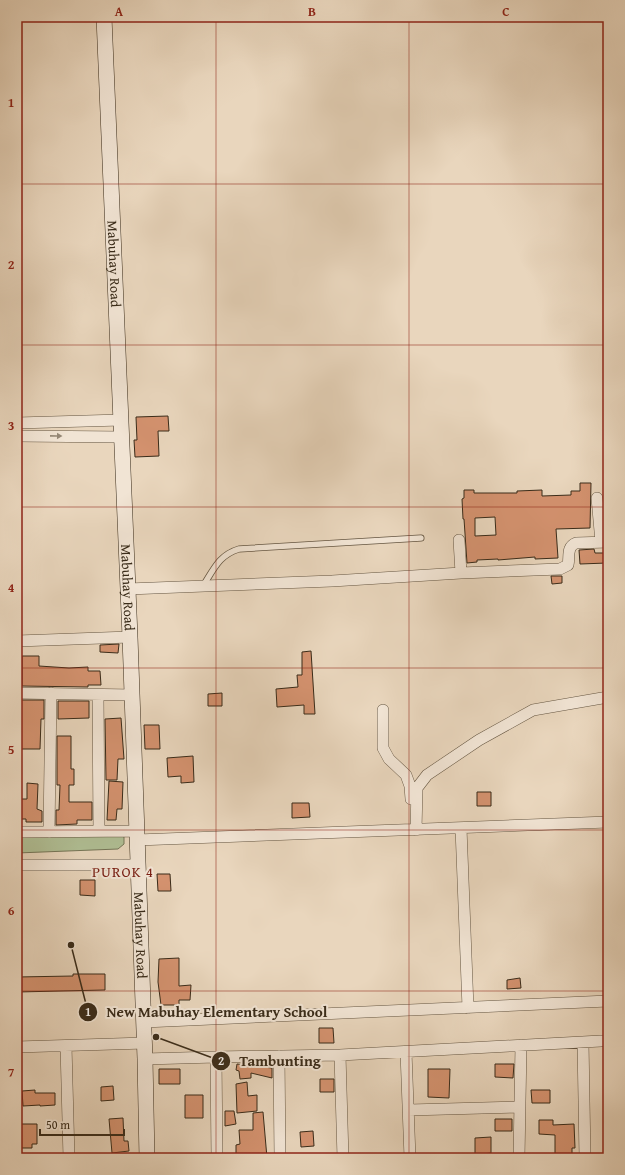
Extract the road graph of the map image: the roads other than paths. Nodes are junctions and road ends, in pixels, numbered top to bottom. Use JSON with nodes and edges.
{"nodes":[{"id":1,"x":104,"y":17,"type":"edge"},
{"id":2,"x":121,"y":420,"type":"junction"},
{"id":3,"x":35,"y":422,"type":"junction"},
{"id":4,"x":17,"y":423,"type":"edge"},
{"id":5,"x":17,"y":436,"type":"edge"},
{"id":6,"x":35,"y":436,"type":"junction"},
{"id":7,"x":122,"y":437,"type":"junction"},
{"id":8,"x":597,"y":498,"type":"dead end"},
{"id":9,"x":421,"y":538,"type":"dead end"},
{"id":10,"x":459,"y":540,"type":"dead end"},
{"id":11,"x":604,"y":542,"type":"edge"},
{"id":12,"x":461,"y":573,"type":"junction"},
{"id":13,"x":203,"y":586,"type":"junction"},
{"id":14,"x":128,"y":589,"type":"junction"},
{"id":15,"x":130,"y":636,"type":"junction"},
{"id":16,"x":17,"y":641,"type":"edge"},
{"id":17,"x":17,"y":693,"type":"edge"},
{"id":18,"x":51,"y":693,"type":"junction"},
{"id":19,"x":98,"y":695,"type":"junction"},
{"id":20,"x":132,"y":696,"type":"junction"},
{"id":21,"x":608,"y":697,"type":"edge"},
{"id":22,"x":382,"y":710,"type":"dead end"},
{"id":23,"x":608,"y":822,"type":"edge"},
{"id":24,"x":461,"y":828,"type":"junction"},
{"id":25,"x":414,"y":830,"type":"junction"},
{"id":26,"x":99,"y":831,"type":"junction"},
{"id":27,"x":17,"y":832,"type":"edge"},
{"id":28,"x":49,"y":832,"type":"junction"},
{"id":29,"x":137,"y":835,"type":"junction"},
{"id":30,"x":138,"y":864,"type":"junction"},
{"id":31,"x":17,"y":865,"type":"edge"},
{"id":32,"x":608,"y":1001,"type":"edge"},
{"id":33,"x":468,"y":1008,"type":"junction"},
{"id":34,"x":144,"y":1022,"type":"junction"},
{"id":35,"x":601,"y":1041,"type":"dead end"},
{"id":36,"x":583,"y":1042,"type":"junction"},
{"id":37,"x":145,"y":1043,"type":"junction"},
{"id":38,"x":521,"y":1045,"type":"junction"},
{"id":39,"x":66,"y":1046,"type":"junction"},
{"id":40,"x":17,"y":1047,"type":"edge"},
{"id":41,"x":406,"y":1052,"type":"junction"},
{"id":42,"x":340,"y":1055,"type":"junction"},
{"id":43,"x":279,"y":1056,"type":"junction"},
{"id":44,"x":216,"y":1057,"type":"junction"},
{"id":45,"x":145,"y":1059,"type":"junction"},
{"id":46,"x":520,"y":1107,"type":"junction"},
{"id":47,"x":409,"y":1110,"type":"junction"},
{"id":48,"x":69,"y":1158,"type":"edge"},
{"id":49,"x":147,"y":1158,"type":"edge"},
{"id":50,"x":217,"y":1158,"type":"edge"},
{"id":51,"x":280,"y":1158,"type":"edge"},
{"id":52,"x":343,"y":1158,"type":"edge"},
{"id":53,"x":410,"y":1158,"type":"edge"},
{"id":54,"x":519,"y":1158,"type":"edge"},
{"id":55,"x":585,"y":1158,"type":"edge"}],
"edges":[{"from":1,"to":2,"type":"street","name":"Mabuhay Road"},
{"from":2,"to":3,"type":"street"},
{"from":2,"to":7,"type":"street","name":"Mabuhay Road"},
{"from":3,"to":4,"type":"street"},
{"from":3,"to":6,"type":"street"},
{"from":5,"to":6,"type":"street"},
{"from":6,"to":7,"type":"street","one_way":true},
{"from":7,"to":14,"type":"street","name":"Mabuhay Road"},
{"from":8,"to":11,"type":"street"},
{"from":9,"to":13,"type":"lane"},
{"from":10,"to":12,"type":"street"},
{"from":11,"to":12,"type":"street"},
{"from":12,"to":13,"type":"street"},
{"from":13,"to":14,"type":"street"},
{"from":14,"to":15,"type":"street","name":"Mabuhay Road"},
{"from":15,"to":16,"type":"street"},
{"from":15,"to":20,"type":"street","name":"Mabuhay Road"},
{"from":17,"to":18,"type":"street"},
{"from":18,"to":19,"type":"street"},
{"from":18,"to":28,"type":"street"},
{"from":19,"to":20,"type":"street"},
{"from":19,"to":26,"type":"street"},
{"from":20,"to":29,"type":"street","name":"Mabuhay Road"},
{"from":21,"to":25,"type":"street"},
{"from":22,"to":25,"type":"street"},
{"from":23,"to":24,"type":"street"},
{"from":24,"to":25,"type":"street"},
{"from":24,"to":33,"type":"street"},
{"from":25,"to":29,"type":"street"},
{"from":26,"to":28,"type":"street"},
{"from":26,"to":29,"type":"street"},
{"from":27,"to":28,"type":"street"},
{"from":29,"to":30,"type":"street","name":"Mabuhay Road"},
{"from":30,"to":31,"type":"street"},
{"from":30,"to":34,"type":"street","name":"Mabuhay Road"},
{"from":32,"to":33,"type":"street"},
{"from":33,"to":34,"type":"street"},
{"from":34,"to":37,"type":"street","name":"Mabuhay Road"},
{"from":35,"to":36,"type":"street"},
{"from":36,"to":38,"type":"street"},
{"from":36,"to":55,"type":"street"},
{"from":37,"to":39,"type":"street"},
{"from":37,"to":45,"type":"street","name":"Mabuhay Road"},
{"from":38,"to":41,"type":"street"},
{"from":38,"to":46,"type":"street"},
{"from":39,"to":40,"type":"street"},
{"from":39,"to":48,"type":"street"},
{"from":41,"to":42,"type":"street"},
{"from":41,"to":47,"type":"street"},
{"from":42,"to":43,"type":"street"},
{"from":42,"to":52,"type":"street"},
{"from":43,"to":44,"type":"street"},
{"from":43,"to":51,"type":"street"},
{"from":44,"to":45,"type":"street"},
{"from":44,"to":50,"type":"street"},
{"from":45,"to":49,"type":"street","name":"Mabuhay Road"},
{"from":46,"to":47,"type":"street"},
{"from":46,"to":54,"type":"street"},
{"from":47,"to":53,"type":"street"}]}
